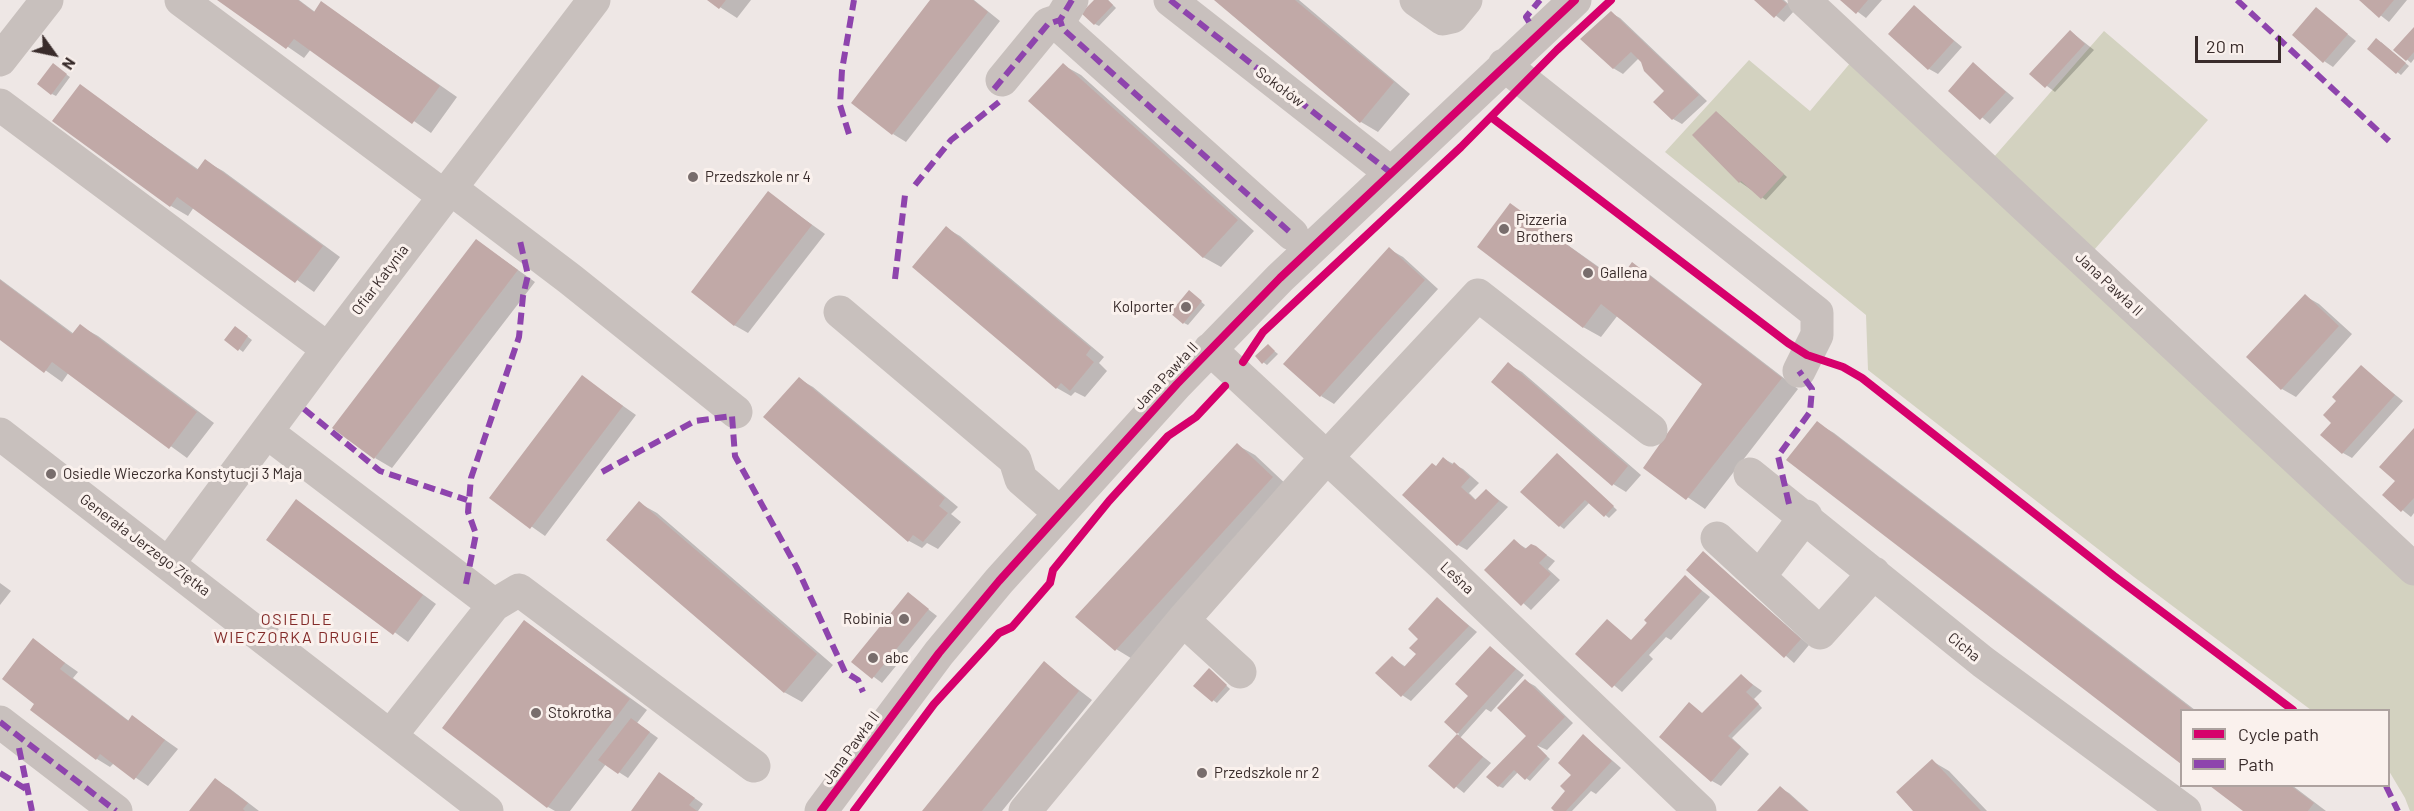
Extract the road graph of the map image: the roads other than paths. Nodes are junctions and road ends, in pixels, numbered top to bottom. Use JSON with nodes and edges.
{"nodes":[{"id":1,"x":46,"y":0,"type":"edge"},
{"id":2,"x":180,"y":0,"type":"edge"},
{"id":3,"x":594,"y":0,"type":"edge"},
{"id":4,"x":1170,"y":0,"type":"edge"},
{"id":5,"x":1416,"y":0,"type":"edge"},
{"id":6,"x":1466,"y":0,"type":"edge"},
{"id":7,"x":1575,"y":0,"type":"edge"},
{"id":8,"x":1804,"y":0,"type":"edge"},
{"id":9,"x":1066,"y":10,"type":"edge"},
{"id":10,"x":0,"y":60,"type":"edge"},
{"id":11,"x":1504,"y":66,"type":"junction"},
{"id":12,"x":1002,"y":80,"type":"dead end"},
{"id":13,"x":0,"y":105,"type":"edge"},
{"id":14,"x":1391,"y":173,"type":"junction"},
{"id":15,"x":447,"y":192,"type":"junction"},
{"id":16,"x":1292,"y":234,"type":"dead end"},
{"id":17,"x":840,"y":312,"type":"dead end"},
{"id":18,"x":328,"y":349,"type":"junction"},
{"id":19,"x":1210,"y":349,"type":"junction"},
{"id":20,"x":1799,"y":371,"type":"dead end"},
{"id":21,"x":735,"y":412,"type":"dead end"},
{"id":22,"x":1652,"y":430,"type":"dead end"},
{"id":23,"x":268,"y":433,"type":"junction"},
{"id":24,"x":0,"y":434,"type":"edge"},
{"id":25,"x":1326,"y":458,"type":"junction"},
{"id":26,"x":1750,"y":474,"type":"dead end"},
{"id":27,"x":1060,"y":513,"type":"junction"},
{"id":28,"x":1806,"y":516,"type":"junction"},
{"id":29,"x":1717,"y":538,"type":"dead end"},
{"id":30,"x":169,"y":563,"type":"junction"},
{"id":31,"x":2414,"y":569,"type":"edge"},
{"id":32,"x":1874,"y":573,"type":"junction"},
{"id":33,"x":1759,"y":576,"type":"junction"},
{"id":34,"x":494,"y":605,"type":"junction"},
{"id":35,"x":1183,"y":620,"type":"junction"},
{"id":36,"x":1240,"y":672,"type":"dead end"},
{"id":37,"x":0,"y":722,"type":"edge"},
{"id":38,"x":392,"y":735,"type":"junction"},
{"id":39,"x":754,"y":766,"type":"dead end"},
{"id":40,"x":116,"y":811,"type":"edge"},
{"id":41,"x":487,"y":811,"type":"edge"},
{"id":42,"x":821,"y":811,"type":"edge"},
{"id":43,"x":1025,"y":811,"type":"edge"},
{"id":44,"x":1700,"y":811,"type":"edge"},
{"id":45,"x":2185,"y":811,"type":"edge"}],
"edges":[{"from":1,"to":10,"type":"street"},
{"from":2,"to":15,"type":"street"},
{"from":3,"to":15,"type":"street","name":"Ofiar Katynia"},
{"from":4,"to":14,"type":"street","name":"Sokołów"},
{"from":5,"to":6,"type":"street"},
{"from":7,"to":11,"type":"street","name":"Jana Pawła II"},
{"from":8,"to":31,"type":"street","name":"Jana Pawła II"},
{"from":9,"to":12,"type":"street"},
{"from":9,"to":16,"type":"street"},
{"from":11,"to":14,"type":"street","name":"Jana Pawła II"},
{"from":11,"to":20,"type":"street"},
{"from":13,"to":18,"type":"street"},
{"from":14,"to":19,"type":"street","name":"Jana Pawła II"},
{"from":15,"to":18,"type":"street","name":"Ofiar Katynia"},
{"from":15,"to":21,"type":"street"},
{"from":17,"to":27,"type":"street"},
{"from":18,"to":23,"type":"street","name":"Ofiar Katynia"},
{"from":19,"to":25,"type":"street","name":"Leśna"},
{"from":19,"to":27,"type":"street","name":"Jana Pawła II"},
{"from":22,"to":25,"type":"street"},
{"from":23,"to":30,"type":"street","name":"Ofiar Katynia"},
{"from":23,"to":34,"type":"street"},
{"from":24,"to":30,"type":"street","name":"Generała Jerzego Ziętka"},
{"from":25,"to":35,"type":"street"},
{"from":25,"to":44,"type":"street","name":"Leśna"},
{"from":26,"to":28,"type":"street","name":"Cicha"},
{"from":27,"to":42,"type":"street","name":"Jana Pawła II"},
{"from":28,"to":32,"type":"street","name":"Cicha"},
{"from":28,"to":33,"type":"street"},
{"from":29,"to":33,"type":"street"},
{"from":30,"to":38,"type":"street","name":"Generała Jerzego Ziętka"},
{"from":32,"to":33,"type":"street"},
{"from":32,"to":45,"type":"street","name":"Cicha"},
{"from":34,"to":38,"type":"street"},
{"from":34,"to":39,"type":"street"},
{"from":35,"to":36,"type":"street"},
{"from":35,"to":43,"type":"street"},
{"from":37,"to":40,"type":"street"},
{"from":38,"to":41,"type":"street","name":"Generała Jerzego Ziętka"}]}
